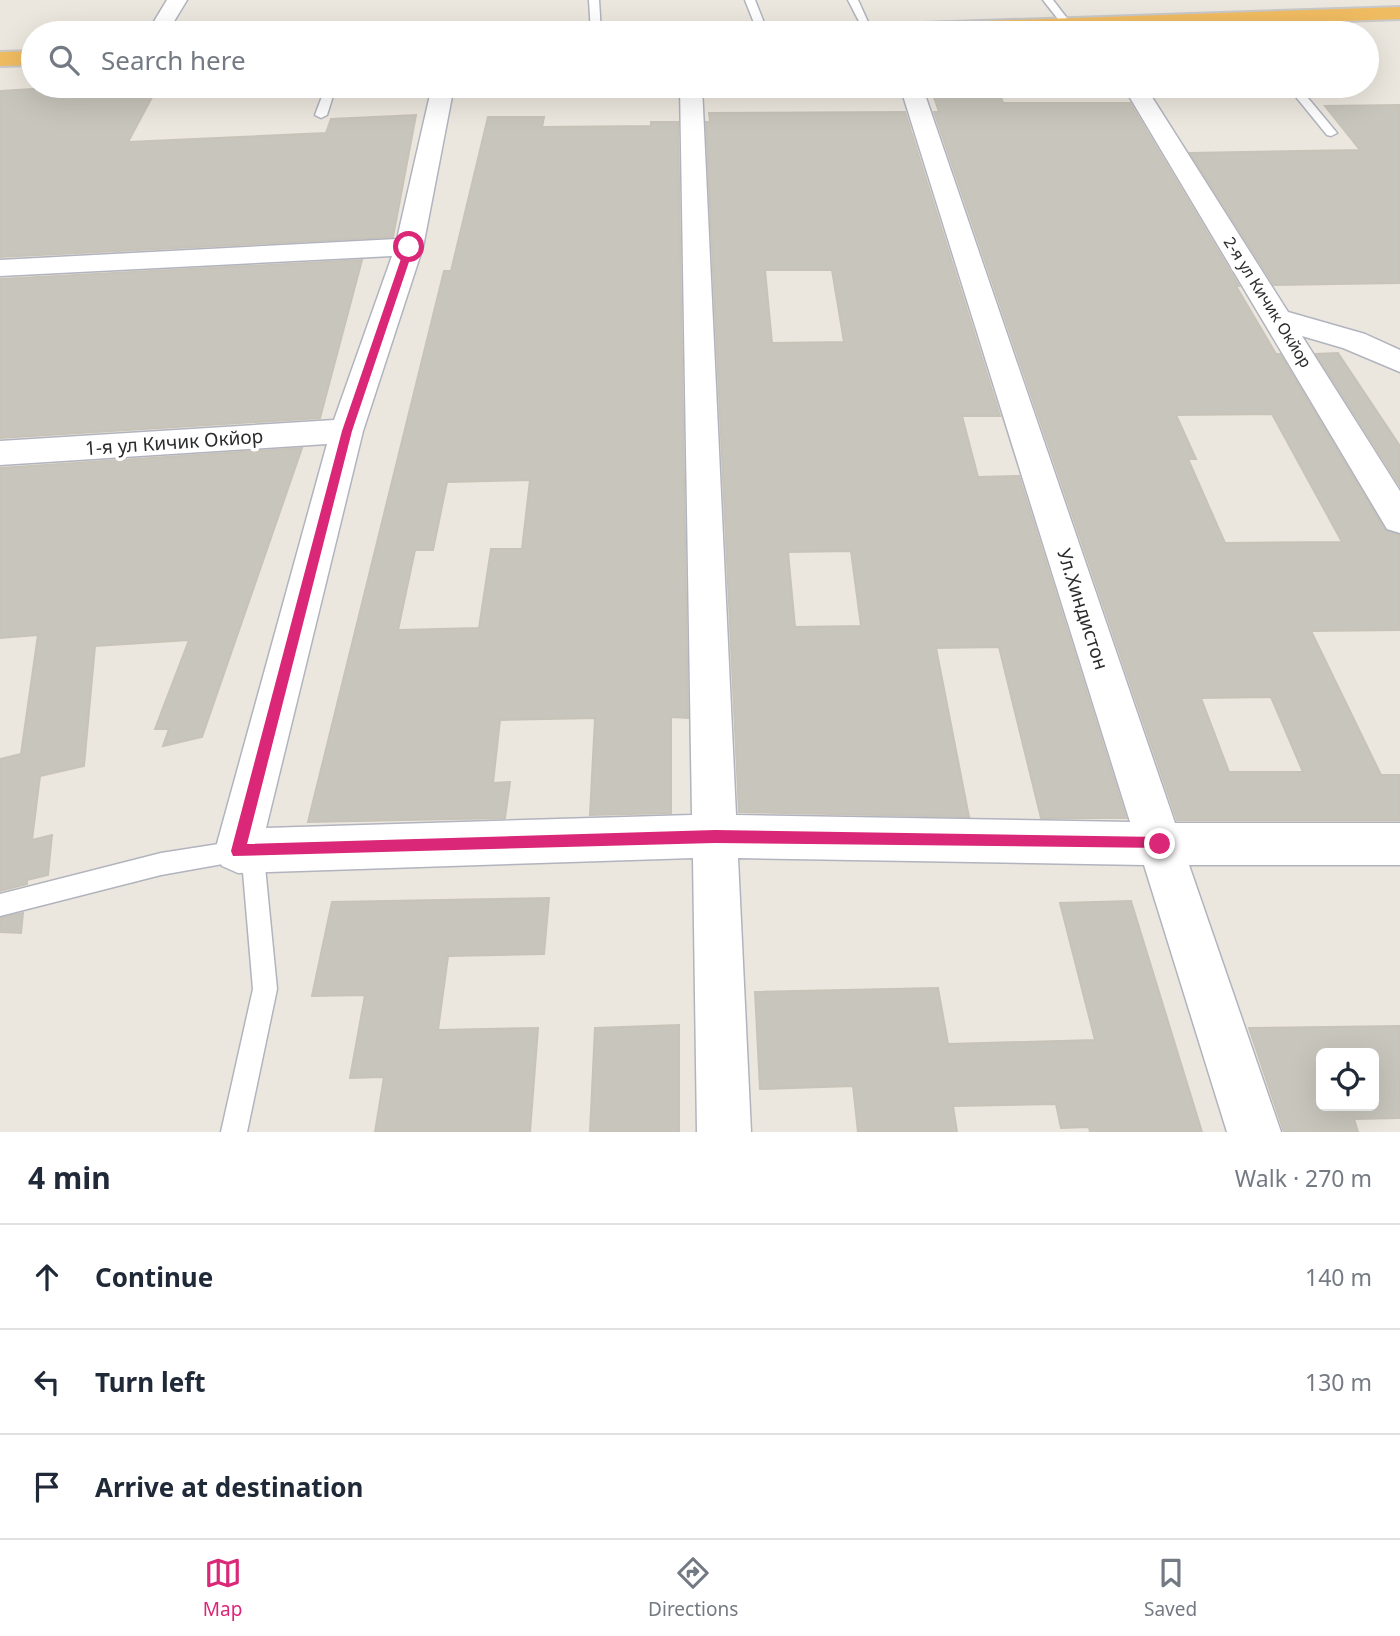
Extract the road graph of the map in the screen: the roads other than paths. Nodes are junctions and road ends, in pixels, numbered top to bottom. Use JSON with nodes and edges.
{"nodes":[{"id":1,"x":177,"y":0,"type":"edge"},
{"id":2,"x":594,"y":0,"type":"edge"},
{"id":3,"x":750,"y":0,"type":"edge"},
{"id":4,"x":853,"y":0,"type":"edge"},
{"id":5,"x":1048,"y":0,"type":"edge"},
{"id":6,"x":1400,"y":13,"type":"edge"},
{"id":7,"x":164,"y":21,"type":"edge"},
{"id":8,"x":595,"y":21,"type":"edge"},
{"id":9,"x":758,"y":21,"type":"edge"},
{"id":10,"x":864,"y":21,"type":"edge"},
{"id":11,"x":1074,"y":21,"type":"edge"},
{"id":12,"x":1230,"y":21,"type":"edge"},
{"id":13,"x":21,"y":58,"type":"edge"},
{"id":14,"x":0,"y":59,"type":"edge"},
{"id":15,"x":327,"y":98,"type":"edge"},
{"id":16,"x":440,"y":98,"type":"edge"},
{"id":17,"x":691,"y":98,"type":"edge"},
{"id":18,"x":915,"y":98,"type":"edge"},
{"id":19,"x":1142,"y":98,"type":"edge"},
{"id":20,"x":1302,"y":98,"type":"edge"},
{"id":21,"x":321,"y":115,"type":"dead end"},
{"id":22,"x":1331,"y":133,"type":"dead end"},
{"id":23,"x":409,"y":247,"type":"junction"},
{"id":24,"x":0,"y":268,"type":"edge"},
{"id":25,"x":1278,"y":319,"type":"junction"},
{"id":26,"x":1400,"y":362,"type":"edge"},
{"id":27,"x":347,"y":431,"type":"junction"},
{"id":28,"x":0,"y":453,"type":"edge"},
{"id":29,"x":1400,"y":520,"type":"edge"},
{"id":30,"x":715,"y":836,"type":"junction"},
{"id":31,"x":1160,"y":844,"type":"junction"},
{"id":32,"x":1400,"y":844,"type":"edge"},
{"id":33,"x":238,"y":851,"type":"junction"},
{"id":34,"x":0,"y":905,"type":"edge"},
{"id":35,"x":233,"y":1132,"type":"edge"},
{"id":36,"x":724,"y":1132,"type":"edge"},
{"id":37,"x":1254,"y":1132,"type":"edge"}],
"edges":[{"from":1,"to":7,"type":"street"},
{"from":2,"to":8,"type":"lane"},
{"from":3,"to":9,"type":"lane"},
{"from":4,"to":10,"type":"lane"},
{"from":5,"to":11,"type":"lane"},
{"from":6,"to":12,"type":"highway"},
{"from":13,"to":14,"type":"highway"},
{"from":15,"to":21,"type":"lane"},
{"from":16,"to":23,"type":"street"},
{"from":17,"to":30,"type":"street"},
{"from":18,"to":31,"type":"street","name":"Ул.Хиндистон"},
{"from":19,"to":25,"type":"street","name":"2-я ул Кичик Окйор"},
{"from":20,"to":22,"type":"lane"},
{"from":23,"to":24,"type":"street"},
{"from":23,"to":27,"type":"street"},
{"from":25,"to":26,"type":"street"},
{"from":25,"to":29,"type":"street","name":"2-я ул Кичик Окйор"},
{"from":27,"to":28,"type":"street","name":"1-я ул Кичик Окйор"},
{"from":27,"to":33,"type":"street"},
{"from":30,"to":31,"type":"street"},
{"from":30,"to":33,"type":"street"},
{"from":30,"to":36,"type":"street"},
{"from":31,"to":32,"type":"street"},
{"from":31,"to":37,"type":"street","name":"Ул.Хиндистон"},
{"from":33,"to":34,"type":"lane"},
{"from":33,"to":35,"type":"lane"}]}
